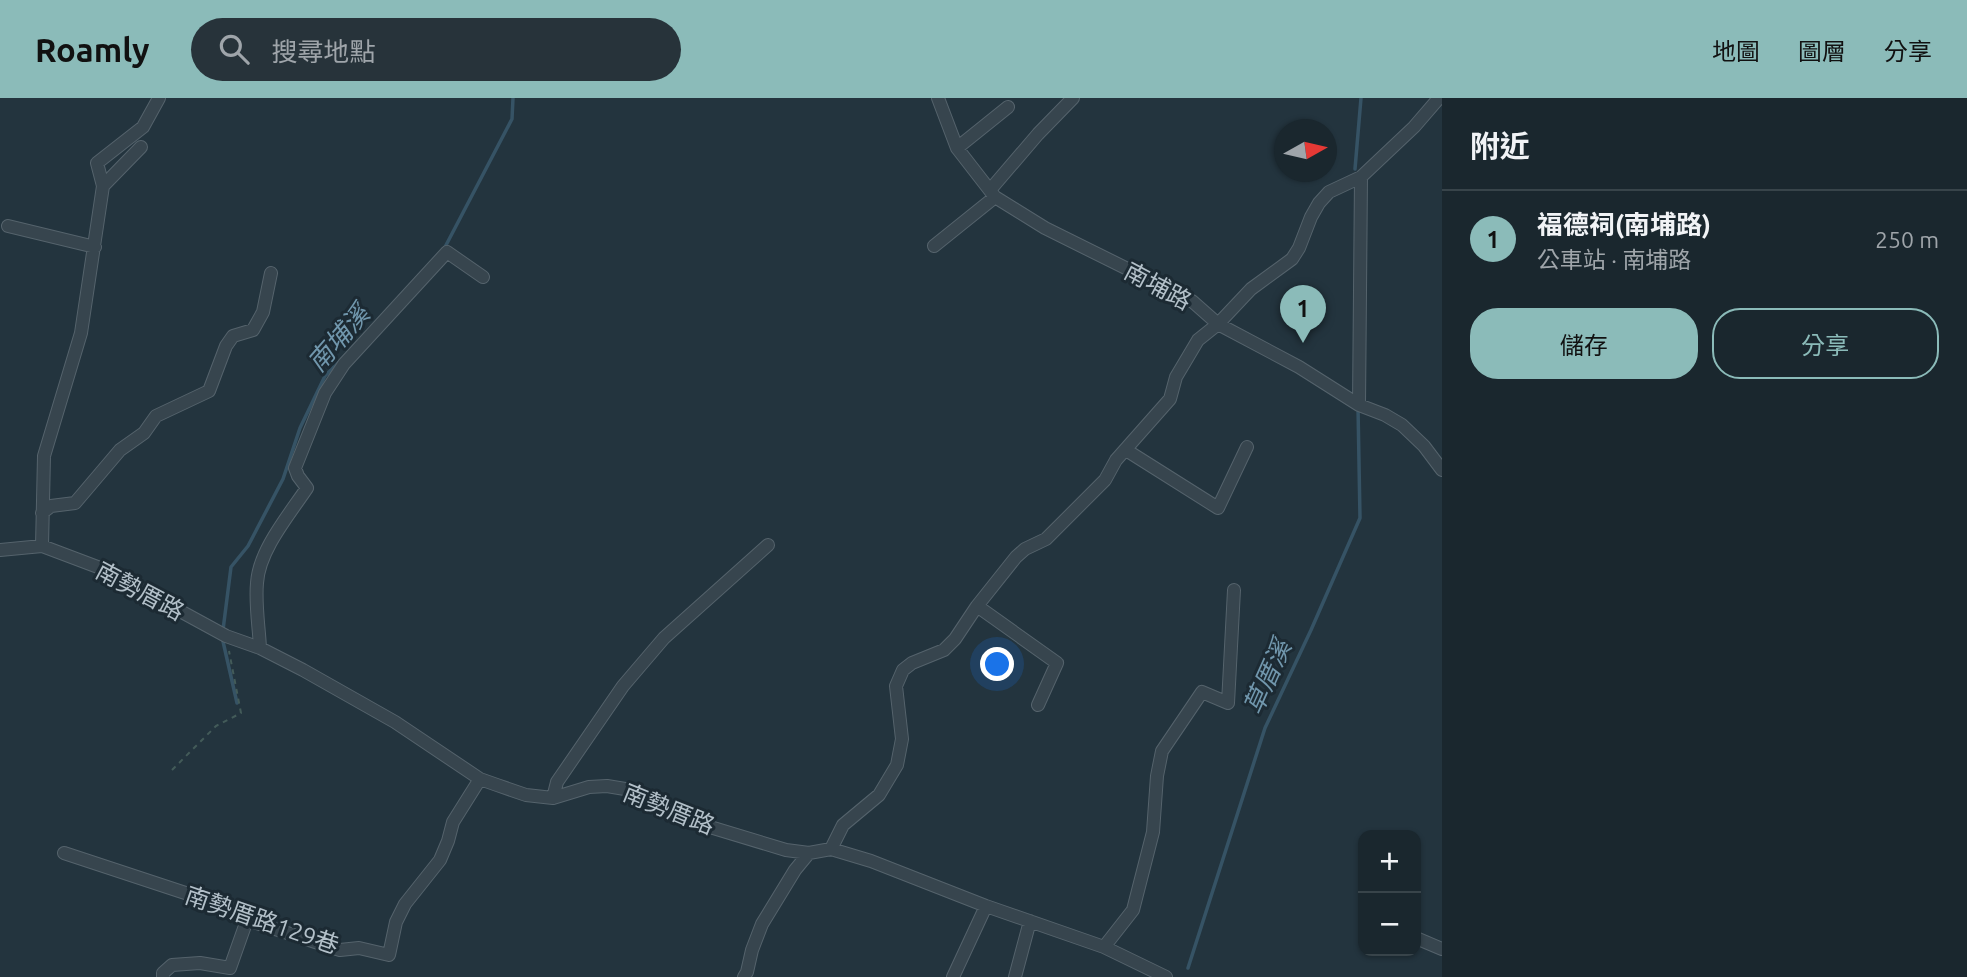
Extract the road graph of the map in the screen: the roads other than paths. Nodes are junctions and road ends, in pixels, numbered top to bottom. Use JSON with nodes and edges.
{"nodes":[{"id":1,"x":159,"y":98,"type":"edge"},
{"id":2,"x":938,"y":98,"type":"edge"},
{"id":3,"x":1073,"y":98,"type":"edge"},
{"id":4,"x":1439,"y":98,"type":"edge"},
{"id":5,"x":1008,"y":107,"type":"dead end"},
{"id":6,"x":141,"y":147,"type":"dead end"},
{"id":7,"x":957,"y":148,"type":"junction"},
{"id":8,"x":1361,"y":177,"type":"junction"},
{"id":9,"x":103,"y":186,"type":"junction"},
{"id":10,"x":993,"y":193,"type":"junction"},
{"id":11,"x":8,"y":226,"type":"dead end"},
{"id":12,"x":933,"y":246,"type":"dead end"},
{"id":13,"x":95,"y":247,"type":"junction"},
{"id":14,"x":271,"y":273,"type":"dead end"},
{"id":15,"x":483,"y":276,"type":"dead end"},
{"id":16,"x":1217,"y":324,"type":"junction"},
{"id":17,"x":1359,"y":405,"type":"junction"},
{"id":18,"x":1247,"y":447,"type":"dead end"},
{"id":19,"x":1126,"y":450,"type":"junction"},
{"id":20,"x":1442,"y":470,"type":"edge"},
{"id":21,"x":42,"y":513,"type":"junction"},
{"id":22,"x":768,"y":545,"type":"dead end"},
{"id":23,"x":42,"y":546,"type":"junction"},
{"id":24,"x":0,"y":550,"type":"edge"},
{"id":25,"x":1234,"y":590,"type":"dead end"},
{"id":26,"x":976,"y":606,"type":"junction"},
{"id":27,"x":260,"y":648,"type":"junction"},
{"id":28,"x":1038,"y":705,"type":"dead end"},
{"id":29,"x":480,"y":779,"type":"junction"},
{"id":30,"x":553,"y":798,"type":"junction"},
{"id":31,"x":831,"y":849,"type":"junction"},
{"id":32,"x":64,"y":853,"type":"dead end"},
{"id":33,"x":809,"y":853,"type":"junction"},
{"id":34,"x":986,"y":906,"type":"junction"},
{"id":35,"x":247,"y":920,"type":"junction"},
{"id":36,"x":1030,"y":921,"type":"junction"},
{"id":37,"x":1421,"y":940,"type":"edge"},
{"id":38,"x":1104,"y":947,"type":"junction"},
{"id":39,"x":1442,"y":949,"type":"edge"},
{"id":40,"x":163,"y":977,"type":"edge"},
{"id":41,"x":744,"y":977,"type":"edge"},
{"id":42,"x":953,"y":977,"type":"edge"},
{"id":43,"x":1015,"y":977,"type":"edge"},
{"id":44,"x":1166,"y":977,"type":"edge"}],
"edges":[{"from":1,"to":9,"type":"street"},
{"from":2,"to":7,"type":"street","name":"南埔路"},
{"from":3,"to":10,"type":"street"},
{"from":4,"to":8,"type":"street"},
{"from":5,"to":7,"type":"street"},
{"from":6,"to":9,"type":"street"},
{"from":7,"to":10,"type":"street","name":"南埔路"},
{"from":8,"to":16,"type":"street"},
{"from":8,"to":17,"type":"street"},
{"from":9,"to":13,"type":"street"},
{"from":10,"to":12,"type":"street"},
{"from":10,"to":16,"type":"street","name":"南埔路"},
{"from":11,"to":13,"type":"street"},
{"from":13,"to":21,"type":"street"},
{"from":14,"to":21,"type":"street"},
{"from":15,"to":27,"type":"street"},
{"from":16,"to":17,"type":"street","name":"南埔路"},
{"from":16,"to":19,"type":"street"},
{"from":17,"to":20,"type":"street","name":"南埔路"},
{"from":18,"to":19,"type":"street"},
{"from":19,"to":26,"type":"street"},
{"from":21,"to":23,"type":"street"},
{"from":22,"to":30,"type":"street"},
{"from":23,"to":24,"type":"street","name":"南勢厝路"},
{"from":23,"to":27,"type":"street","name":"南勢厝路"},
{"from":25,"to":38,"type":"street"},
{"from":26,"to":28,"type":"street"},
{"from":26,"to":31,"type":"street"},
{"from":27,"to":29,"type":"street","name":"南勢厝路"},
{"from":29,"to":30,"type":"street","name":"南勢厝路"},
{"from":29,"to":35,"type":"street","name":"南勢厝路129巷"},
{"from":30,"to":33,"type":"street","name":"南勢厝路"},
{"from":31,"to":33,"type":"street","name":"南勢厝路"},
{"from":31,"to":34,"type":"street","name":"南勢厝路"},
{"from":32,"to":35,"type":"street","name":"南勢厝路129巷"},
{"from":33,"to":41,"type":"street"},
{"from":34,"to":36,"type":"street","name":"南勢厝路"},
{"from":34,"to":42,"type":"street"},
{"from":35,"to":40,"type":"street"},
{"from":36,"to":38,"type":"street","name":"南勢厝路"},
{"from":36,"to":43,"type":"street"},
{"from":37,"to":39,"type":"street"},
{"from":38,"to":44,"type":"street","name":"南勢厝路"}]}
